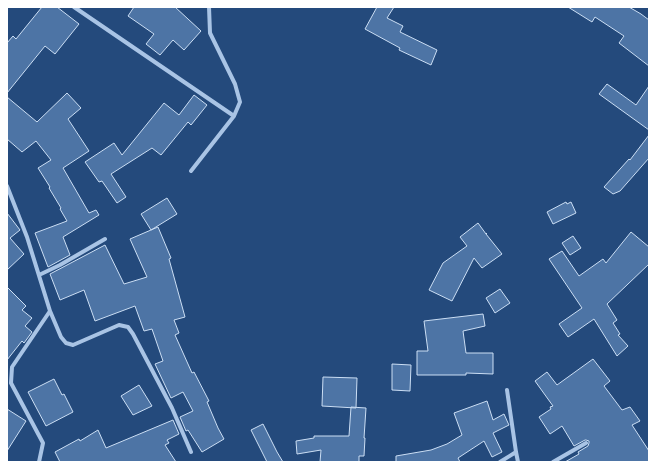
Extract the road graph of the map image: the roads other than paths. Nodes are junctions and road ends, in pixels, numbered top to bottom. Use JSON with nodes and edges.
{"nodes":[{"id":1,"x":74,"y":7,"type":"edge"},
{"id":2,"x":209,"y":7,"type":"edge"},
{"id":3,"x":234,"y":116,"type":"junction"},
{"id":4,"x":191,"y":171,"type":"dead end"},
{"id":5,"x":7,"y":186,"type":"edge"},
{"id":6,"x":105,"y":239,"type":"dead end"},
{"id":7,"x":39,"y":275,"type":"junction"},
{"id":8,"x":50,"y":311,"type":"junction"},
{"id":9,"x":507,"y":390,"type":"dead end"},
{"id":10,"x":586,"y":443,"type":"dead end"},
{"id":11,"x":191,"y":452,"type":"dead end"},
{"id":12,"x":516,"y":452,"type":"junction"},
{"id":13,"x":39,"y":462,"type":"edge"},
{"id":14,"x":500,"y":462,"type":"edge"},
{"id":15,"x":518,"y":462,"type":"edge"},
{"id":16,"x":553,"y":462,"type":"edge"}],
"edges":[{"from":1,"to":3,"type":"street"},
{"from":2,"to":3,"type":"street"},
{"from":3,"to":4,"type":"street"},
{"from":5,"to":7,"type":"street"},
{"from":6,"to":7,"type":"street"},
{"from":7,"to":8,"type":"street"},
{"from":8,"to":11,"type":"street"},
{"from":8,"to":13,"type":"street"},
{"from":9,"to":12,"type":"street"},
{"from":10,"to":16,"type":"street"},
{"from":12,"to":14,"type":"street"},
{"from":12,"to":15,"type":"street"}]}
